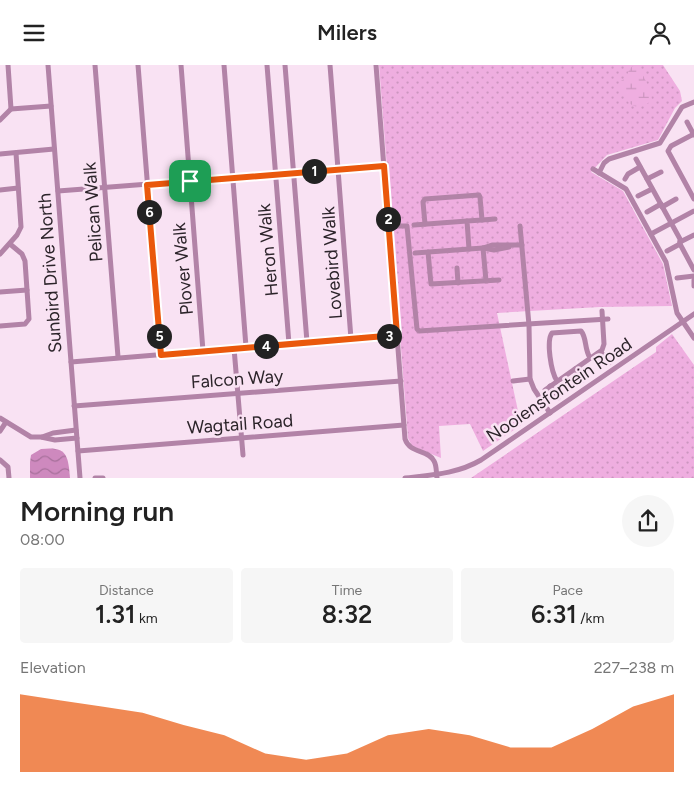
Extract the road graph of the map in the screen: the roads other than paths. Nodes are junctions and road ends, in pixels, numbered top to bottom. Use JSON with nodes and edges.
{"nodes":[{"id":1,"x":8,"y":65,"type":"edge"},
{"id":2,"x":48,"y":65,"type":"edge"},
{"id":3,"x":95,"y":65,"type":"edge"},
{"id":4,"x":138,"y":65,"type":"edge"},
{"id":5,"x":181,"y":65,"type":"edge"},
{"id":6,"x":224,"y":65,"type":"edge"},
{"id":7,"x":267,"y":65,"type":"edge"},
{"id":8,"x":285,"y":65,"type":"edge"},
{"id":9,"x":330,"y":65,"type":"edge"},
{"id":10,"x":376,"y":65,"type":"edge"},
{"id":11,"x":694,"y":101,"type":"edge"},
{"id":12,"x":51,"y":106,"type":"junction"},
{"id":13,"x":11,"y":109,"type":"junction"},
{"id":14,"x":0,"y":120,"type":"edge"},
{"id":15,"x":687,"y":122,"type":"dead end"},
{"id":16,"x":694,"y":135,"type":"edge"},
{"id":17,"x":54,"y":149,"type":"junction"},
{"id":18,"x":16,"y":153,"type":"junction"},
{"id":19,"x":0,"y":154,"type":"edge"},
{"id":20,"x":636,"y":159,"type":"dead end"},
{"id":21,"x":384,"y":166,"type":"junction"},
{"id":22,"x":640,"y":167,"type":"junction"},
{"id":23,"x":338,"y":169,"type":"junction"},
{"id":24,"x":592,"y":169,"type":"dead end"},
{"id":25,"x":661,"y":172,"type":"dead end"},
{"id":26,"x":293,"y":173,"type":"junction"},
{"id":27,"x":599,"y":173,"type":"junction"},
{"id":28,"x":276,"y":174,"type":"junction"},
{"id":29,"x":233,"y":178,"type":"junction"},
{"id":30,"x":625,"y":179,"type":"dead end"},
{"id":31,"x":647,"y":179,"type":"junction"},
{"id":32,"x":190,"y":181,"type":"junction"},
{"id":33,"x":694,"y":184,"type":"edge"},
{"id":34,"x":147,"y":185,"type":"junction"},
{"id":35,"x":688,"y":187,"type":"junction"},
{"id":36,"x":18,"y":188,"type":"junction"},
{"id":37,"x":105,"y":188,"type":"junction"},
{"id":38,"x":652,"y":189,"type":"junction"},
{"id":39,"x":0,"y":190,"type":"edge"},
{"id":40,"x":58,"y":191,"type":"junction"},
{"id":41,"x":638,"y":196,"type":"dead end"},
{"id":42,"x":676,"y":199,"type":"dead end"},
{"id":43,"x":694,"y":199,"type":"edge"},
{"id":44,"x":661,"y":205,"type":"junction"},
{"id":45,"x":694,"y":211,"type":"edge"},
{"id":46,"x":647,"y":212,"type":"dead end"},
{"id":47,"x":495,"y":219,"type":"dead end"},
{"id":48,"x":482,"y":220,"type":"junction"},
{"id":49,"x":467,"y":221,"type":"junction"},
{"id":50,"x":671,"y":223,"type":"junction"},
{"id":51,"x":425,"y":224,"type":"junction"},
{"id":52,"x":414,"y":225,"type":"dead end"},
{"id":53,"x":520,"y":226,"type":"dead end"},
{"id":54,"x":388,"y":227,"type":"junction"},
{"id":55,"x":651,"y":235,"type":"junction"},
{"id":56,"x":694,"y":235,"type":"edge"},
{"id":57,"x":680,"y":243,"type":"junction"},
{"id":58,"x":10,"y":244,"type":"junction"},
{"id":59,"x":522,"y":245,"type":"junction"},
{"id":60,"x":483,"y":248,"type":"junction"},
{"id":61,"x":469,"y":249,"type":"junction"},
{"id":62,"x":667,"y":251,"type":"dead end"},
{"id":63,"x":428,"y":252,"type":"junction"},
{"id":64,"x":415,"y":253,"type":"dead end"},
{"id":65,"x":0,"y":254,"type":"edge"},
{"id":66,"x":457,"y":268,"type":"dead end"},
{"id":67,"x":694,"y":270,"type":"edge"},
{"id":68,"x":694,"y":276,"type":"edge"},
{"id":69,"x":677,"y":279,"type":"dead end"},
{"id":70,"x":694,"y":280,"type":"edge"},
{"id":71,"x":486,"y":281,"type":"junction"},
{"id":72,"x":499,"y":281,"type":"dead end"},
{"id":73,"x":458,"y":283,"type":"junction"},
{"id":74,"x":694,"y":286,"type":"edge"},
{"id":75,"x":27,"y":290,"type":"junction"},
{"id":76,"x":0,"y":292,"type":"edge"},
{"id":77,"x":602,"y":311,"type":"dead end"},
{"id":78,"x":694,"y":314,"type":"edge"},
{"id":79,"x":605,"y":319,"type":"junction"},
{"id":80,"x":683,"y":322,"type":"junction"},
{"id":81,"x":528,"y":325,"type":"junction"},
{"id":82,"x":0,"y":326,"type":"edge"},
{"id":83,"x":397,"y":335,"type":"junction"},
{"id":84,"x":694,"y":338,"type":"edge"},
{"id":85,"x":351,"y":339,"type":"junction"},
{"id":86,"x":306,"y":342,"type":"junction"},
{"id":87,"x":289,"y":344,"type":"junction"},
{"id":88,"x":246,"y":347,"type":"junction"},
{"id":89,"x":234,"y":348,"type":"junction"},
{"id":90,"x":203,"y":351,"type":"junction"},
{"id":91,"x":600,"y":351,"type":"junction"},
{"id":92,"x":161,"y":355,"type":"junction"},
{"id":93,"x":118,"y":357,"type":"junction"},
{"id":94,"x":590,"y":358,"type":"junction"},
{"id":95,"x":71,"y":362,"type":"junction"},
{"id":96,"x":609,"y":363,"type":"dead end"},
{"id":97,"x":575,"y":369,"type":"junction"},
{"id":98,"x":530,"y":379,"type":"junction"},
{"id":99,"x":401,"y":381,"type":"junction"},
{"id":100,"x":513,"y":381,"type":"dead end"},
{"id":101,"x":557,"y":381,"type":"junction"},
{"id":102,"x":583,"y":381,"type":"dead end"},
{"id":103,"x":550,"y":386,"type":"junction"},
{"id":104,"x":545,"y":390,"type":"dead end"},
{"id":105,"x":238,"y":393,"type":"junction"},
{"id":106,"x":558,"y":398,"type":"dead end"},
{"id":107,"x":74,"y":406,"type":"junction"},
{"id":108,"x":550,"y":413,"type":"junction"},
{"id":109,"x":0,"y":418,"type":"edge"},
{"id":110,"x":6,"y":422,"type":"junction"},
{"id":111,"x":404,"y":425,"type":"junction"},
{"id":112,"x":76,"y":430,"type":"junction"},
{"id":113,"x":0,"y":431,"type":"edge"},
{"id":114,"x":41,"y":437,"type":"junction"},
{"id":115,"x":77,"y":438,"type":"junction"},
{"id":116,"x":242,"y":438,"type":"junction"},
{"id":117,"x":78,"y":451,"type":"junction"},
{"id":118,"x":242,"y":455,"type":"dead end"},
{"id":119,"x":0,"y":461,"type":"edge"},
{"id":120,"x":436,"y":476,"type":"edge"},
{"id":121,"x":9,"y":478,"type":"edge"},
{"id":122,"x":80,"y":478,"type":"edge"},
{"id":123,"x":95,"y":478,"type":"edge"},
{"id":124,"x":103,"y":478,"type":"edge"},
{"id":125,"x":405,"y":478,"type":"edge"}],
"edges":[{"from":1,"to":13,"type":"street"},
{"from":2,"to":12,"type":"street","name":"Sunbird Drive North"},
{"from":3,"to":37,"type":"street","name":"Pelican Walk"},
{"from":4,"to":34,"type":"street"},
{"from":5,"to":32,"type":"street","name":"Plover Walk"},
{"from":6,"to":29,"type":"street"},
{"from":7,"to":28,"type":"street","name":"Heron Walk"},
{"from":8,"to":26,"type":"street"},
{"from":9,"to":23,"type":"street","name":"Lovebird Walk"},
{"from":10,"to":21,"type":"street"},
{"from":11,"to":27,"type":"street"},
{"from":12,"to":13,"type":"street"},
{"from":12,"to":17,"type":"street","name":"Sunbird Drive North"},
{"from":13,"to":14,"type":"street"},
{"from":15,"to":16,"type":"street"},
{"from":16,"to":35,"type":"street"},
{"from":17,"to":18,"type":"street"},
{"from":17,"to":40,"type":"street","name":"Sunbird Drive North"},
{"from":18,"to":19,"type":"street"},
{"from":18,"to":36,"type":"street"},
{"from":20,"to":22,"type":"street"},
{"from":21,"to":23,"type":"street"},
{"from":21,"to":54,"type":"street"},
{"from":22,"to":30,"type":"street"},
{"from":22,"to":31,"type":"street"},
{"from":23,"to":26,"type":"street"},
{"from":23,"to":85,"type":"street","name":"Lovebird Walk"},
{"from":24,"to":27,"type":"street"},
{"from":25,"to":31,"type":"street"},
{"from":26,"to":28,"type":"street"},
{"from":26,"to":86,"type":"street"},
{"from":27,"to":55,"type":"street"},
{"from":28,"to":29,"type":"street"},
{"from":28,"to":87,"type":"street","name":"Heron Walk"},
{"from":29,"to":32,"type":"street"},
{"from":29,"to":88,"type":"street"},
{"from":31,"to":38,"type":"street"},
{"from":32,"to":34,"type":"street"},
{"from":32,"to":90,"type":"street","name":"Plover Walk"},
{"from":33,"to":35,"type":"street"},
{"from":34,"to":37,"type":"street"},
{"from":34,"to":92,"type":"street"},
{"from":35,"to":43,"type":"street"},
{"from":36,"to":39,"type":"street"},
{"from":36,"to":58,"type":"street"},
{"from":37,"to":40,"type":"street"},
{"from":37,"to":93,"type":"street","name":"Pelican Walk"},
{"from":38,"to":41,"type":"street"},
{"from":38,"to":44,"type":"street"},
{"from":40,"to":95,"type":"street","name":"Sunbird Drive North"},
{"from":42,"to":44,"type":"street"},
{"from":44,"to":46,"type":"street"},
{"from":44,"to":50,"type":"street"},
{"from":45,"to":50,"type":"street"},
{"from":47,"to":48,"type":"street"},
{"from":48,"to":49,"type":"street"},
{"from":48,"to":51,"type":"street"},
{"from":49,"to":51,"type":"street"},
{"from":49,"to":61,"type":"street"},
{"from":50,"to":55,"type":"street"},
{"from":50,"to":57,"type":"street"},
{"from":51,"to":52,"type":"street"},
{"from":53,"to":59,"type":"street"},
{"from":54,"to":81,"type":"street"},
{"from":54,"to":83,"type":"street"},
{"from":55,"to":80,"type":"street"},
{"from":56,"to":57,"type":"street"},
{"from":57,"to":62,"type":"street"},
{"from":57,"to":67,"type":"street"},
{"from":58,"to":65,"type":"street"},
{"from":58,"to":75,"type":"street"},
{"from":59,"to":60,"type":"street"},
{"from":59,"to":81,"type":"street"},
{"from":60,"to":61,"type":"street"},
{"from":60,"to":71,"type":"street"},
{"from":61,"to":63,"type":"street"},
{"from":63,"to":64,"type":"street"},
{"from":63,"to":73,"type":"street"},
{"from":66,"to":73,"type":"street"},
{"from":68,"to":69,"type":"street"},
{"from":70,"to":74,"type":"street"},
{"from":71,"to":72,"type":"street"},
{"from":71,"to":73,"type":"street"},
{"from":75,"to":76,"type":"street"},
{"from":75,"to":82,"type":"street"},
{"from":77,"to":79,"type":"street"},
{"from":78,"to":80,"type":"street","name":"Nooiensfontein Road"},
{"from":79,"to":81,"type":"street"},
{"from":79,"to":91,"type":"street"},
{"from":80,"to":84,"type":"street"},
{"from":80,"to":108,"type":"street","name":"Nooiensfontein Road"},
{"from":81,"to":98,"type":"street"},
{"from":83,"to":85,"type":"street"},
{"from":83,"to":99,"type":"street"},
{"from":85,"to":86,"type":"street"},
{"from":86,"to":87,"type":"street"},
{"from":87,"to":88,"type":"street"},
{"from":88,"to":89,"type":"street"},
{"from":89,"to":90,"type":"street"},
{"from":89,"to":105,"type":"street"},
{"from":90,"to":92,"type":"street"},
{"from":91,"to":94,"type":"street"},
{"from":91,"to":96,"type":"street"},
{"from":92,"to":93,"type":"street"},
{"from":93,"to":95,"type":"street"},
{"from":94,"to":97,"type":"street"},
{"from":94,"to":101,"type":"street"},
{"from":95,"to":107,"type":"street","name":"Sunbird Drive North"},
{"from":97,"to":101,"type":"street"},
{"from":97,"to":102,"type":"street"},
{"from":98,"to":100,"type":"street"},
{"from":98,"to":108,"type":"street"},
{"from":99,"to":105,"type":"street","name":"Falcon Way"},
{"from":99,"to":111,"type":"street"},
{"from":101,"to":103,"type":"street"},
{"from":103,"to":104,"type":"street"},
{"from":103,"to":106,"type":"street"},
{"from":105,"to":107,"type":"street","name":"Falcon Way"},
{"from":105,"to":116,"type":"street"},
{"from":107,"to":112,"type":"street","name":"Sunbird Drive North"},
{"from":108,"to":120,"type":"street","name":"Nooiensfontein Road"},
{"from":109,"to":110,"type":"street"},
{"from":110,"to":113,"type":"street"},
{"from":110,"to":114,"type":"street"},
{"from":111,"to":116,"type":"street","name":"Wagtail Road"},
{"from":111,"to":120,"type":"street"},
{"from":112,"to":114,"type":"street"},
{"from":112,"to":115,"type":"street","name":"Sunbird Drive North"},
{"from":114,"to":115,"type":"street"},
{"from":115,"to":117,"type":"street","name":"Sunbird Drive North"},
{"from":116,"to":117,"type":"street","name":"Wagtail Road"},
{"from":116,"to":118,"type":"street"},
{"from":117,"to":122,"type":"street","name":"Sunbird Drive North"},
{"from":119,"to":121,"type":"street"},
{"from":120,"to":125,"type":"street","name":"Nooiensfontein Road"},
{"from":123,"to":124,"type":"street"}]}
